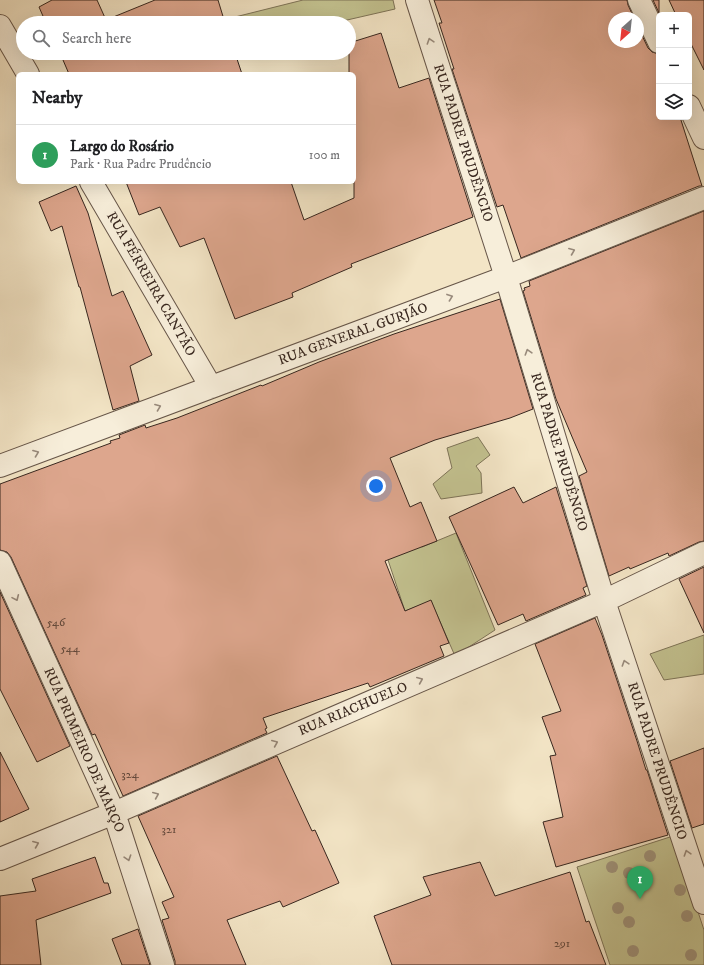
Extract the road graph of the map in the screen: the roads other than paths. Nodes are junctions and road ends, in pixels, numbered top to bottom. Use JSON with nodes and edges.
{"nodes":[{"id":1,"x":417,"y":0,"type":"edge"},
{"id":2,"x":639,"y":0,"type":"edge"},
{"id":3,"x":0,"y":26,"type":"edge"},
{"id":4,"x":656,"y":36,"type":"edge"},
{"id":5,"x":16,"y":53,"type":"edge"},
{"id":6,"x":20,"y":60,"type":"edge"},
{"id":7,"x":27,"y":72,"type":"edge"},
{"id":8,"x":692,"y":112,"type":"edge"},
{"id":9,"x":704,"y":138,"type":"edge"},
{"id":10,"x":92,"y":184,"type":"edge"},
{"id":11,"x":704,"y":198,"type":"edge"},
{"id":12,"x":506,"y":277,"type":"junction"},
{"id":13,"x":211,"y":387,"type":"junction"},
{"id":14,"x":0,"y":466,"type":"edge"},
{"id":15,"x":704,"y":553,"type":"edge"},
{"id":16,"x":0,"y":562,"type":"edge"},
{"id":17,"x":604,"y":601,"type":"junction"},
{"id":18,"x":114,"y":813,"type":"junction"},
{"id":19,"x":0,"y":859,"type":"edge"},
{"id":20,"x":704,"y":903,"type":"edge"},
{"id":21,"x":163,"y":965,"type":"edge"}],
"edges":[{"from":12,"to":1,"type":"street","name":"RUA PADRE PRUDÊNCIO","one_way":true},
{"from":2,"to":4,"type":"street"},
{"from":3,"to":5,"type":"street"},
{"from":6,"to":7,"type":"street"},
{"from":8,"to":9,"type":"street"},
{"from":10,"to":13,"type":"street","name":"RUA FÉRREIRA CANTÃO"},
{"from":12,"to":11,"type":"street","name":"RUA GENERAL GURJÃO","one_way":true},
{"from":13,"to":12,"type":"street","name":"RUA GENERAL GURJÃO","one_way":true},
{"from":17,"to":12,"type":"street","name":"RUA PADRE PRUDÊNCIO","one_way":true},
{"from":14,"to":13,"type":"street","name":"RUA GENERAL GURJÃO","one_way":true},
{"from":15,"to":17,"type":"street","name":"RUA RIACHUELO"},
{"from":16,"to":18,"type":"street","name":"RUA PRIMEIRO DE MARÇO","one_way":true},
{"from":18,"to":17,"type":"street","name":"RUA RIACHUELO","one_way":true},
{"from":20,"to":17,"type":"street","name":"RUA PADRE PRUDÊNCIO","one_way":true},
{"from":19,"to":18,"type":"street","name":"RUA RIACHUELO","one_way":true},
{"from":18,"to":21,"type":"street","name":"RUA PRIMEIRO DE MARÇO","one_way":true}]}
